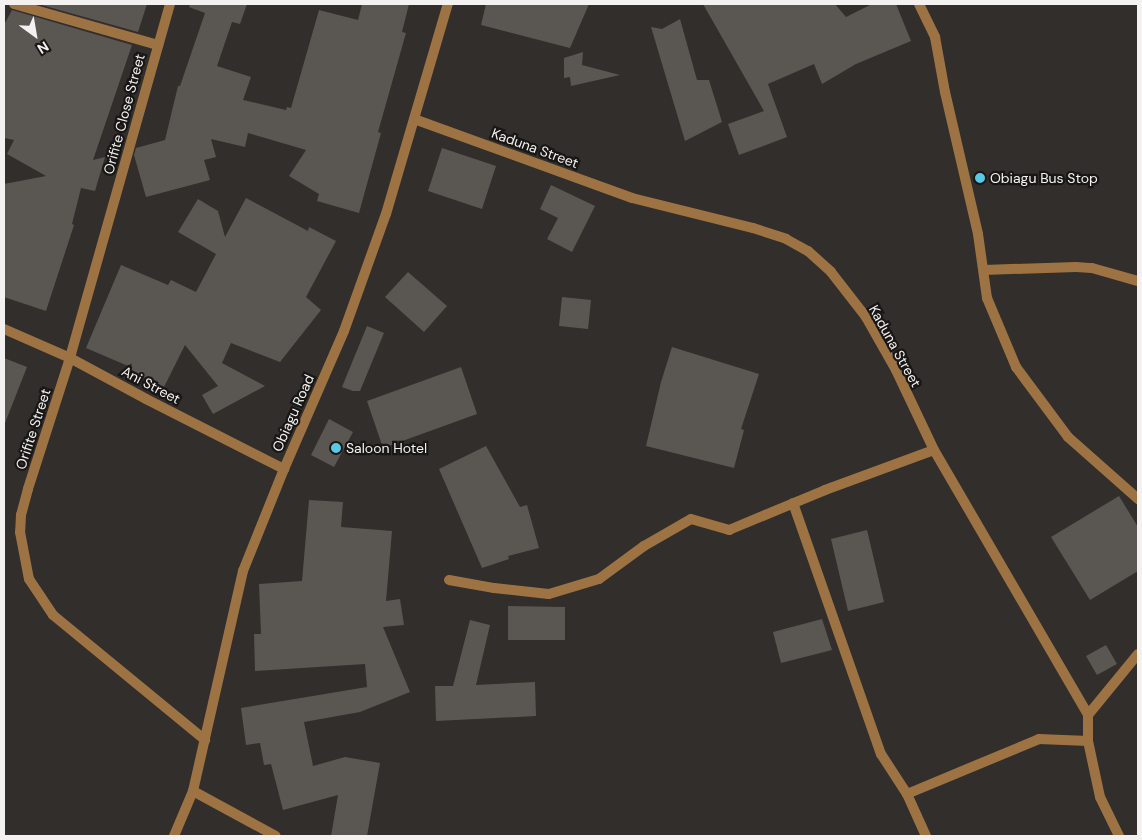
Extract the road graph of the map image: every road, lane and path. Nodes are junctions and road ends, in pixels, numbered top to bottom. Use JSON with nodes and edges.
{"nodes":[{"id":1,"x":14,"y":4,"type":"edge"},
{"id":2,"x":170,"y":4,"type":"edge"},
{"id":3,"x":448,"y":4,"type":"edge"},
{"id":4,"x":919,"y":4,"type":"edge"},
{"id":5,"x":158,"y":45,"type":"junction"},
{"id":6,"x":414,"y":118,"type":"junction"},
{"id":7,"x":106,"y":232,"type":"joint"},
{"id":8,"x":984,"y":270,"type":"junction"},
{"id":9,"x":1138,"y":281,"type":"edge"},
{"id":10,"x":4,"y":329,"type":"edge"},
{"id":11,"x":70,"y":358,"type":"junction"},
{"id":12,"x":934,"y":450,"type":"junction"},
{"id":13,"x":284,"y":469,"type":"junction"},
{"id":14,"x":1138,"y":499,"type":"edge"},
{"id":15,"x":793,"y":503,"type":"junction"},
{"id":16,"x":449,"y":580,"type":"dead end"},
{"id":17,"x":1138,"y":654,"type":"edge"},
{"id":18,"x":1088,"y":716,"type":"junction"},
{"id":19,"x":205,"y":740,"type":"junction"},
{"id":20,"x":1088,"y":741,"type":"junction"},
{"id":21,"x":193,"y":791,"type":"junction"},
{"id":22,"x":907,"y":794,"type":"junction"},
{"id":23,"x":174,"y":836,"type":"edge"},
{"id":24,"x":276,"y":836,"type":"edge"},
{"id":25,"x":926,"y":836,"type":"edge"},
{"id":26,"x":1119,"y":836,"type":"edge"}],
"edges":[{"from":1,"to":5,"type":"street"},
{"from":2,"to":5,"type":"street","name":"Orifite Close Street"},
{"from":3,"to":6,"type":"street","name":"Obiagu Road"},
{"from":4,"to":8,"type":"street"},
{"from":5,"to":7,"type":"street","name":"Orifite Close Street"},
{"from":6,"to":12,"type":"street","name":"Kaduna Street"},
{"from":6,"to":13,"type":"street","name":"Obiagu Road"},
{"from":7,"to":11,"type":"street","name":"Orifite Street"},
{"from":8,"to":9,"type":"street"},
{"from":8,"to":14,"type":"street"},
{"from":10,"to":11,"type":"street","name":"Ani Street"},
{"from":11,"to":13,"type":"street","name":"Ani Street"},
{"from":11,"to":19,"type":"street","name":"Orifite Street"},
{"from":12,"to":15,"type":"street"},
{"from":12,"to":18,"type":"street","name":"Kaduna Street"},
{"from":13,"to":19,"type":"street","name":"Obiagu Road"},
{"from":15,"to":16,"type":"street"},
{"from":15,"to":22,"type":"street"},
{"from":17,"to":18,"type":"street"},
{"from":18,"to":20,"type":"street"},
{"from":19,"to":21,"type":"street","name":"Obiagu Road"},
{"from":20,"to":22,"type":"street"},
{"from":20,"to":26,"type":"street"},
{"from":21,"to":23,"type":"street","name":"Obiagu Road"},
{"from":21,"to":24,"type":"street"},
{"from":22,"to":25,"type":"street"}]}
